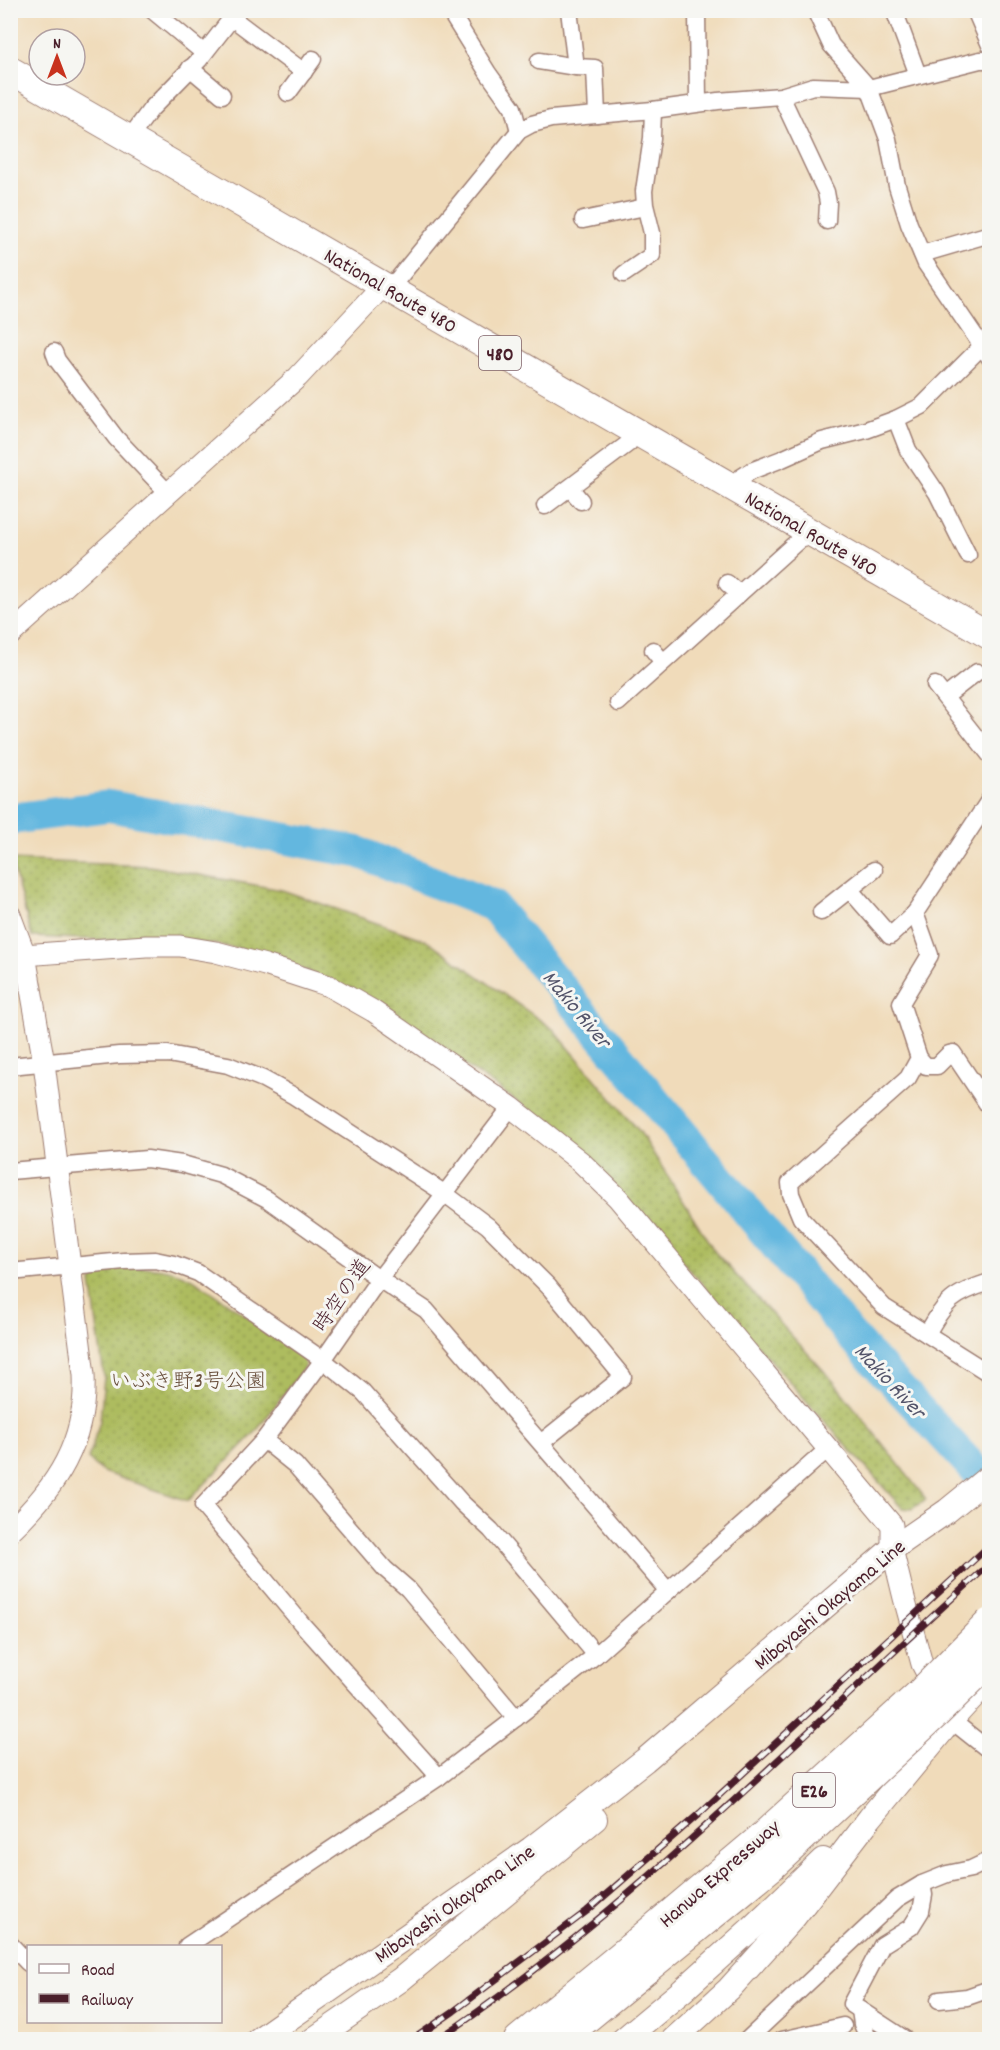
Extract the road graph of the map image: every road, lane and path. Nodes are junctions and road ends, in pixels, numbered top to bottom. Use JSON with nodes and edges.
{"nodes":[{"id":1,"x":152,"y":10,"type":"edge"},
{"id":2,"x":449,"y":10,"type":"edge"},
{"id":3,"x":569,"y":10,"type":"edge"},
{"id":4,"x":697,"y":10,"type":"edge"},
{"id":5,"x":815,"y":10,"type":"edge"},
{"id":6,"x":894,"y":10,"type":"edge"},
{"id":7,"x":975,"y":10,"type":"edge"},
{"id":8,"x":235,"y":14,"type":"edge"},
{"id":9,"x":990,"y":45,"type":"edge"},
{"id":10,"x":204,"y":52,"type":"junction"},
{"id":11,"x":990,"y":60,"type":"edge"},
{"id":12,"x":539,"y":61,"type":"dead end"},
{"id":13,"x":190,"y":68,"type":"junction"},
{"id":14,"x":576,"y":68,"type":"junction"},
{"id":15,"x":10,"y":70,"type":"edge"},
{"id":16,"x":918,"y":75,"type":"junction"},
{"id":17,"x":869,"y":88,"type":"junction"},
{"id":18,"x":288,"y":93,"type":"dead end"},
{"id":19,"x":222,"y":95,"type":"dead end"},
{"id":20,"x":781,"y":96,"type":"junction"},
{"id":21,"x":698,"y":103,"type":"junction"},
{"id":22,"x":653,"y":110,"type":"junction"},
{"id":23,"x":597,"y":115,"type":"junction"},
{"id":24,"x":519,"y":131,"type":"junction"},
{"id":25,"x":129,"y":139,"type":"junction"},
{"id":26,"x":645,"y":207,"type":"junction"},
{"id":27,"x":583,"y":220,"type":"dead end"},
{"id":28,"x":827,"y":221,"type":"dead end"},
{"id":29,"x":990,"y":234,"type":"edge"},
{"id":30,"x":922,"y":254,"type":"junction"},
{"id":31,"x":624,"y":274,"type":"dead end"},
{"id":32,"x":383,"y":286,"type":"junction"},
{"id":33,"x":987,"y":347,"type":"edge"},
{"id":34,"x":54,"y":352,"type":"dead end"},
{"id":35,"x":897,"y":419,"type":"junction"},
{"id":36,"x":636,"y":432,"type":"junction"},
{"id":37,"x":729,"y":485,"type":"junction"},
{"id":38,"x":570,"y":488,"type":"junction"},
{"id":39,"x":169,"y":494,"type":"junction"},
{"id":40,"x":581,"y":501,"type":"dead end"},
{"id":41,"x":544,"y":506,"type":"dead end"},
{"id":42,"x":806,"y":530,"type":"junction"},
{"id":43,"x":968,"y":555,"type":"dead end"},
{"id":44,"x":10,"y":635,"type":"edge"},
{"id":45,"x":990,"y":636,"type":"edge"},
{"id":46,"x":977,"y":672,"type":"dead end"},
{"id":47,"x":618,"y":703,"type":"dead end"},
{"id":48,"x":990,"y":755,"type":"edge"},
{"id":49,"x":990,"y":799,"type":"edge"},
{"id":50,"x":874,"y":870,"type":"dead end"},
{"id":51,"x":850,"y":890,"type":"junction"},
{"id":52,"x":821,"y":912,"type":"dead end"},
{"id":53,"x":915,"y":913,"type":"junction"},
{"id":54,"x":10,"y":915,"type":"edge"},
{"id":55,"x":18,"y":955,"type":"edge"},
{"id":56,"x":919,"y":1058,"type":"junction"},
{"id":57,"x":44,"y":1063,"type":"junction"},
{"id":58,"x":10,"y":1066,"type":"edge"},
{"id":59,"x":987,"y":1098,"type":"edge"},
{"id":60,"x":511,"y":1107,"type":"junction"},
{"id":61,"x":57,"y":1168,"type":"junction"},
{"id":62,"x":10,"y":1171,"type":"edge"},
{"id":63,"x":444,"y":1194,"type":"junction"},
{"id":64,"x":70,"y":1266,"type":"junction"},
{"id":65,"x":10,"y":1272,"type":"edge"},
{"id":66,"x":379,"y":1280,"type":"junction"},
{"id":67,"x":990,"y":1282,"type":"edge"},
{"id":68,"x":927,"y":1334,"type":"junction"},
{"id":69,"x":323,"y":1360,"type":"junction"},
{"id":70,"x":990,"y":1374,"type":"edge"},
{"id":71,"x":264,"y":1440,"type":"junction"},
{"id":72,"x":542,"y":1443,"type":"junction"},
{"id":73,"x":829,"y":1448,"type":"junction"},
{"id":74,"x":990,"y":1476,"type":"edge"},
{"id":75,"x":10,"y":1531,"type":"edge"},
{"id":76,"x":892,"y":1550,"type":"junction"},
{"id":77,"x":668,"y":1591,"type":"junction"},
{"id":78,"x":990,"y":1623,"type":"edge"},
{"id":79,"x":596,"y":1655,"type":"junction"},
{"id":80,"x":990,"y":1659,"type":"edge"},
{"id":81,"x":990,"y":1677,"type":"edge"},
{"id":82,"x":516,"y":1718,"type":"junction"},
{"id":83,"x":951,"y":1720,"type":"junction"},
{"id":84,"x":990,"y":1751,"type":"edge"},
{"id":85,"x":645,"y":1760,"type":"junction"},
{"id":86,"x":439,"y":1777,"type":"junction"},
{"id":87,"x":870,"y":1818,"type":"junction"},
{"id":88,"x":990,"y":1860,"type":"edge"},
{"id":89,"x":922,"y":1884,"type":"junction"},
{"id":90,"x":10,"y":1944,"type":"edge"},
{"id":91,"x":190,"y":1945,"type":"edge"},
{"id":92,"x":639,"y":1958,"type":"junction"},
{"id":93,"x":27,"y":1962,"type":"edge"},
{"id":94,"x":990,"y":1989,"type":"edge"},
{"id":95,"x":939,"y":2000,"type":"dead end"},
{"id":96,"x":860,"y":2010,"type":"junction"},
{"id":97,"x":843,"y":2026,"type":"dead end"},
{"id":98,"x":258,"y":2040,"type":"edge"},
{"id":99,"x":313,"y":2040,"type":"edge"},
{"id":100,"x":519,"y":2040,"type":"edge"},
{"id":101,"x":559,"y":2040,"type":"edge"},
{"id":102,"x":623,"y":2040,"type":"edge"},
{"id":103,"x":673,"y":2040,"type":"edge"},
{"id":104,"x":747,"y":2040,"type":"edge"},
{"id":105,"x":782,"y":2040,"type":"edge"},
{"id":106,"x":869,"y":2040,"type":"edge"},
{"id":107,"x":906,"y":2040,"type":"edge"}],
"edges":[{"from":1,"to":10,"type":"street"},
{"from":2,"to":24,"type":"street"},
{"from":3,"to":14,"type":"street"},
{"from":4,"to":21,"type":"street"},
{"from":5,"to":17,"type":"street"},
{"from":6,"to":16,"type":"street"},
{"from":7,"to":9,"type":"street"},
{"from":8,"to":10,"type":"street"},
{"from":8,"to":18,"type":"street"},
{"from":10,"to":13,"type":"street"},
{"from":11,"to":16,"type":"street"},
{"from":12,"to":14,"type":"street"},
{"from":13,"to":19,"type":"street"},
{"from":13,"to":25,"type":"street"},
{"from":14,"to":23,"type":"street"},
{"from":15,"to":25,"type":"highway","name":"National Route 480","number":"480"},
{"from":16,"to":17,"type":"street"},
{"from":17,"to":20,"type":"street"},
{"from":17,"to":30,"type":"street"},
{"from":20,"to":21,"type":"street"},
{"from":20,"to":28,"type":"street"},
{"from":21,"to":22,"type":"street"},
{"from":22,"to":23,"type":"street"},
{"from":22,"to":26,"type":"street"},
{"from":23,"to":24,"type":"street"},
{"from":24,"to":32,"type":"street"},
{"from":25,"to":32,"type":"highway","name":"National Route 480","number":"480"},
{"from":26,"to":27,"type":"street"},
{"from":26,"to":31,"type":"street"},
{"from":29,"to":30,"type":"street"},
{"from":30,"to":33,"type":"street"},
{"from":32,"to":36,"type":"highway","name":"National Route 480","number":"480"},
{"from":32,"to":39,"type":"street"},
{"from":33,"to":35,"type":"street"},
{"from":34,"to":39,"type":"street"},
{"from":35,"to":37,"type":"street"},
{"from":35,"to":43,"type":"street"},
{"from":36,"to":37,"type":"highway","name":"National Route 480","number":"480"},
{"from":36,"to":38,"type":"street"},
{"from":37,"to":42,"type":"highway","name":"National Route 480","number":"480"},
{"from":38,"to":40,"type":"street"},
{"from":38,"to":41,"type":"street"},
{"from":39,"to":44,"type":"street"},
{"from":42,"to":45,"type":"highway","name":"National Route 480","number":"480"},
{"from":42,"to":47,"type":"street"},
{"from":46,"to":48,"type":"street"},
{"from":49,"to":53,"type":"street"},
{"from":50,"to":51,"type":"street"},
{"from":51,"to":52,"type":"street"},
{"from":51,"to":53,"type":"street"},
{"from":53,"to":56,"type":"street"},
{"from":54,"to":55,"type":"street"},
{"from":55,"to":57,"type":"street"},
{"from":55,"to":60,"type":"street"},
{"from":56,"to":59,"type":"street"},
{"from":56,"to":68,"type":"street"},
{"from":57,"to":58,"type":"street"},
{"from":57,"to":61,"type":"street"},
{"from":57,"to":63,"type":"street"},
{"from":60,"to":63,"type":"street","name":"時空の道"},
{"from":60,"to":73,"type":"street"},
{"from":61,"to":62,"type":"street"},
{"from":61,"to":64,"type":"street"},
{"from":61,"to":66,"type":"street"},
{"from":63,"to":66,"type":"street","name":"時空の道"},
{"from":63,"to":72,"type":"street"},
{"from":64,"to":65,"type":"street"},
{"from":64,"to":69,"type":"street"},
{"from":64,"to":75,"type":"street"},
{"from":66,"to":69,"type":"street","name":"時空の道"},
{"from":66,"to":72,"type":"street"},
{"from":67,"to":68,"type":"street"},
{"from":68,"to":70,"type":"street"},
{"from":69,"to":71,"type":"street","name":"時空の道"},
{"from":69,"to":79,"type":"street"},
{"from":71,"to":82,"type":"street"},
{"from":71,"to":86,"type":"street","name":"時空の道"},
{"from":72,"to":77,"type":"street"},
{"from":73,"to":76,"type":"street"},
{"from":73,"to":77,"type":"street"},
{"from":74,"to":76,"type":"main road","name":"Mibayashi Okayama Line"},
{"from":76,"to":83,"type":"street"},
{"from":76,"to":85,"type":"main road","name":"Mibayashi Okayama Line"},
{"from":77,"to":79,"type":"street"},
{"from":78,"to":92,"type":"highway","name":"Hanwa Expressway","number":"E26","bridge":true},
{"from":79,"to":82,"type":"street"},
{"from":80,"to":92,"type":"highway","name":"Hanwa Expressway","number":"E26","bridge":true},
{"from":81,"to":83,"type":"main road"},
{"from":82,"to":86,"type":"street"},
{"from":83,"to":84,"type":"street"},
{"from":83,"to":87,"type":"main road"},
{"from":85,"to":98,"type":"main road","name":"Mibayashi Okayama Line"},
{"from":85,"to":99,"type":"main road","name":"Mibayashi Okayama Line"},
{"from":86,"to":91,"type":"street"},
{"from":87,"to":102,"type":"main road"},
{"from":87,"to":103,"type":"main road"},
{"from":88,"to":89,"type":"street"},
{"from":89,"to":96,"type":"street"},
{"from":89,"to":104,"type":"street"},
{"from":90,"to":93,"type":"street"},
{"from":92,"to":100,"type":"highway","name":"Hanwa Expressway","number":"E26"},
{"from":92,"to":101,"type":"highway","name":"Hanwa Expressway","number":"E26"},
{"from":94,"to":95,"type":"street"},
{"from":96,"to":106,"type":"street"},
{"from":96,"to":107,"type":"street"},
{"from":97,"to":105,"type":"street"}]}
